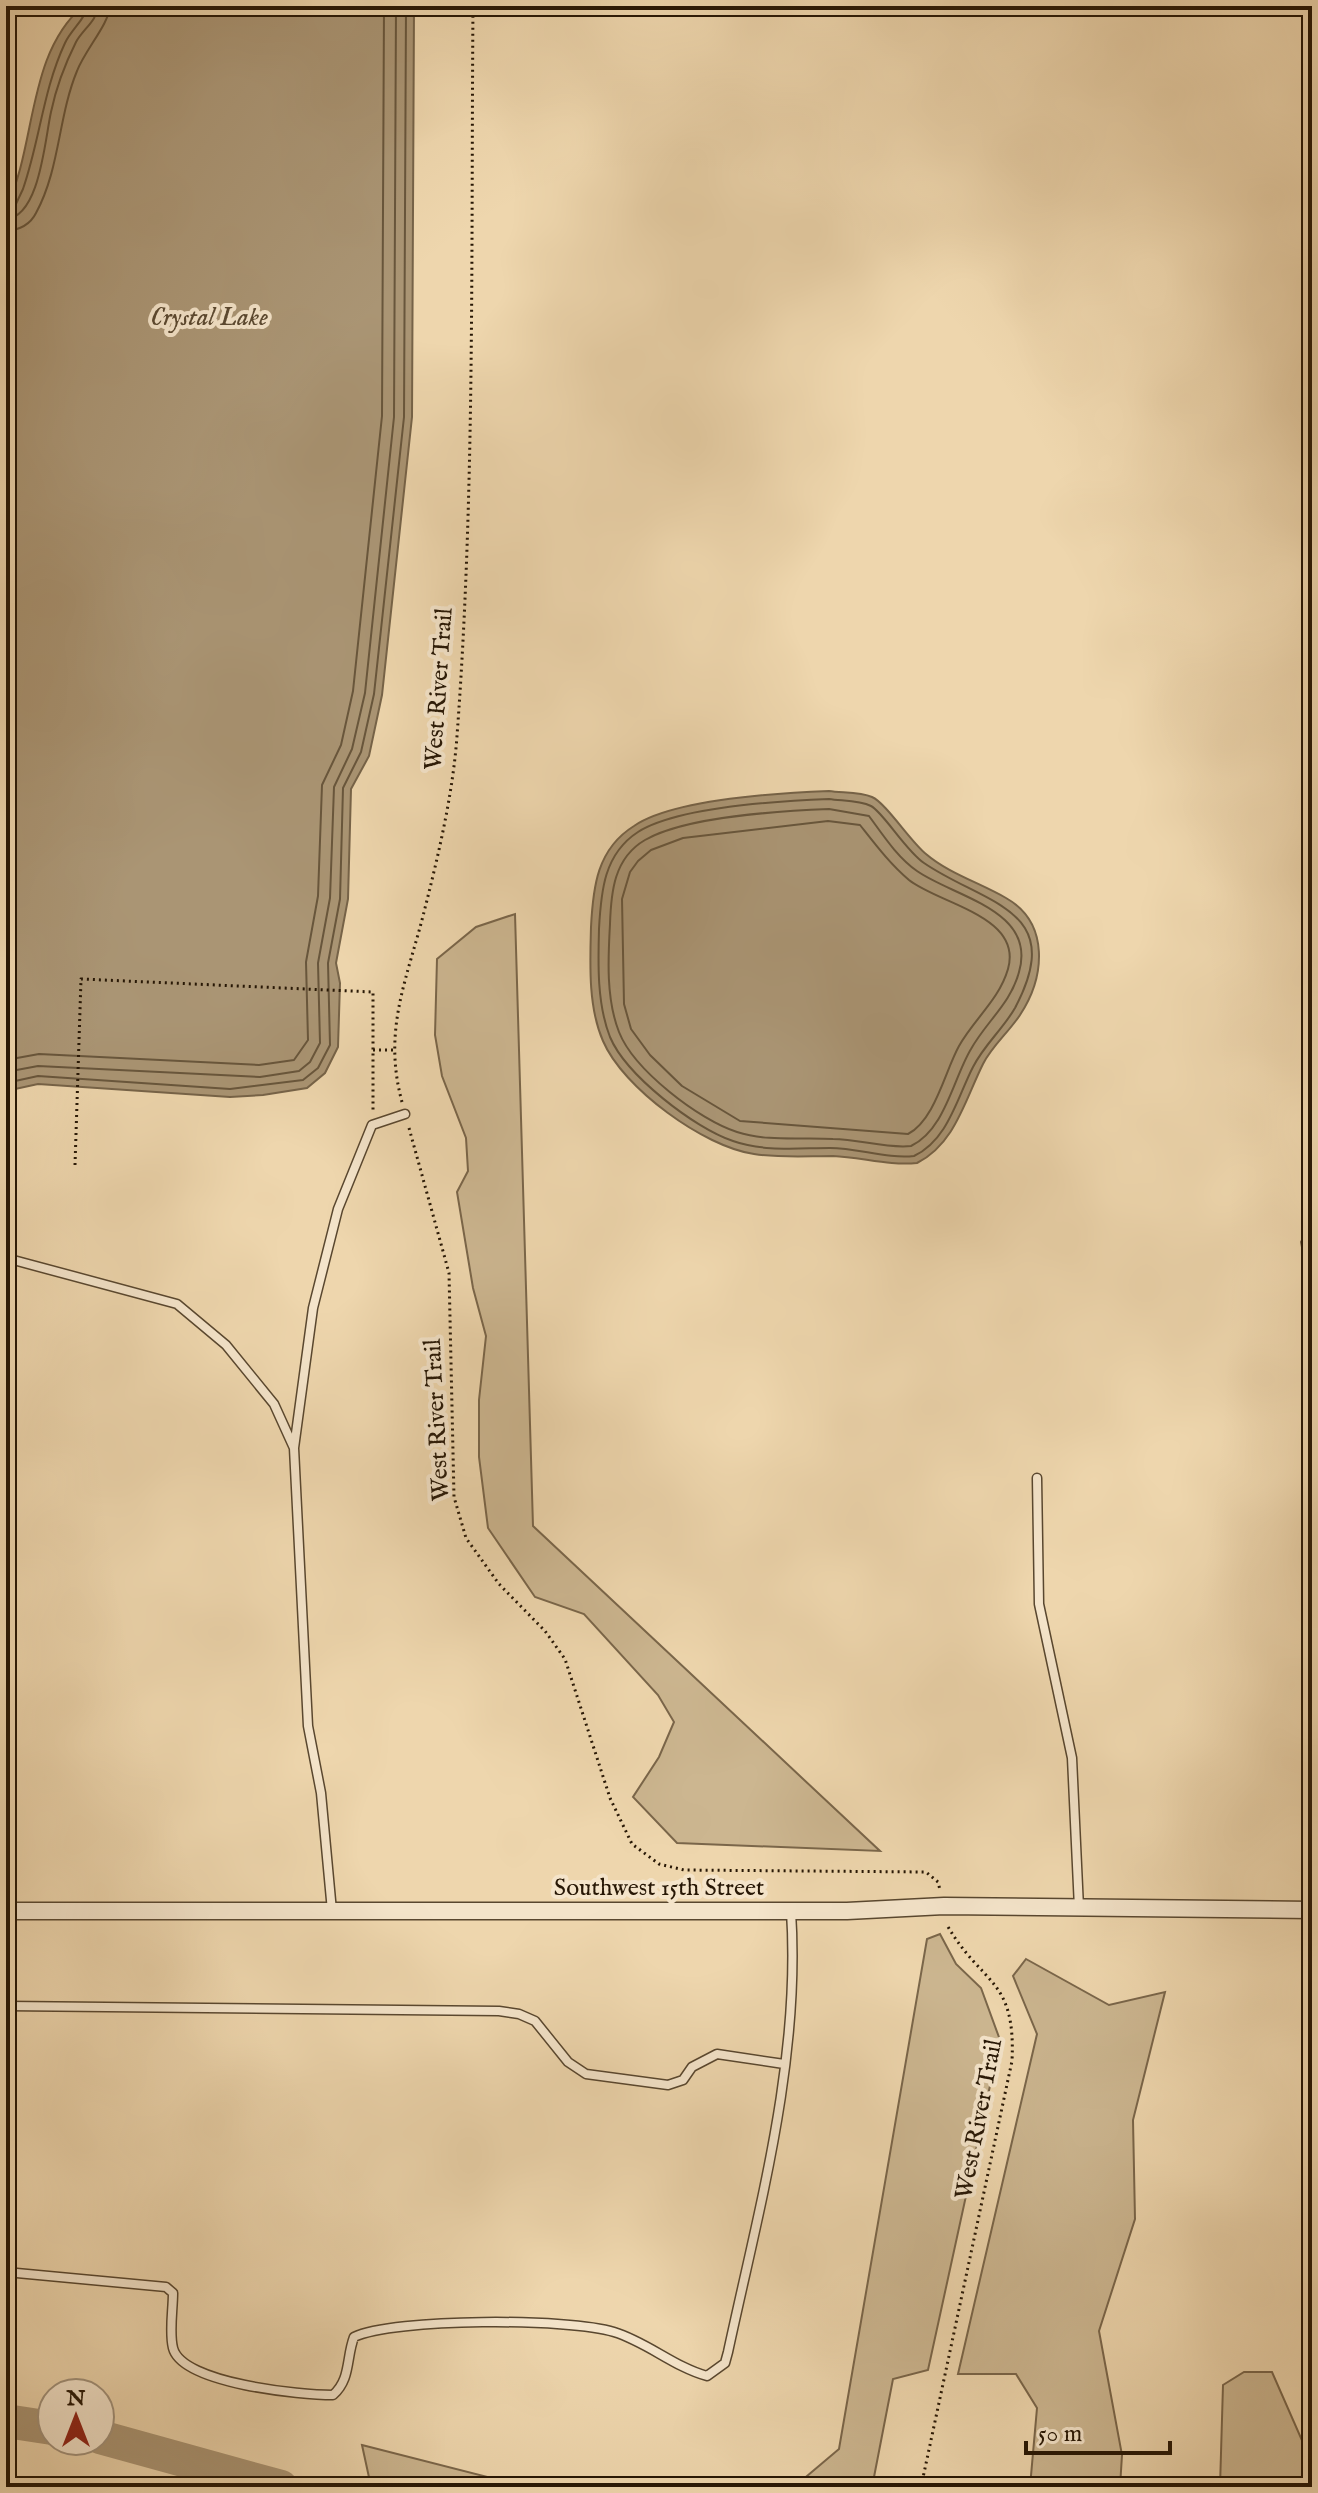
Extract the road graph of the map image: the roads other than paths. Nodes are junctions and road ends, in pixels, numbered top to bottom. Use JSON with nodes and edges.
{"nodes":[{"id":1,"x":405,"y":1114,"type":"road end"},
{"id":2,"x":6,"y":1258,"type":"edge"},
{"id":3,"x":294,"y":1448,"type":"junction"},
{"id":4,"x":1037,"y":1478,"type":"dead end"},
{"id":5,"x":1079,"y":1908,"type":"junction"},
{"id":6,"x":1312,"y":1910,"type":"edge"},
{"id":7,"x":6,"y":1911,"type":"edge"},
{"id":8,"x":332,"y":1911,"type":"junction"},
{"id":9,"x":791,"y":1911,"type":"junction"},
{"id":10,"x":6,"y":2006,"type":"edge"},
{"id":11,"x":784,"y":2064,"type":"junction"},
{"id":12,"x":6,"y":2272,"type":"edge"}],
"edges":[{"from":1,"to":3,"type":"lane"},
{"from":2,"to":3,"type":"lane"},
{"from":3,"to":8,"type":"lane"},
{"from":4,"to":5,"type":"lane"},
{"from":5,"to":6,"type":"street","name":"Southwest 15th Street"},
{"from":5,"to":9,"type":"street","name":"Southwest 15th Street"},
{"from":7,"to":8,"type":"street","name":"Southwest 15th Street"},
{"from":8,"to":9,"type":"street","name":"Southwest 15th Street"},
{"from":9,"to":11,"type":"lane"},
{"from":10,"to":11,"type":"lane"},
{"from":11,"to":12,"type":"lane"}]}
